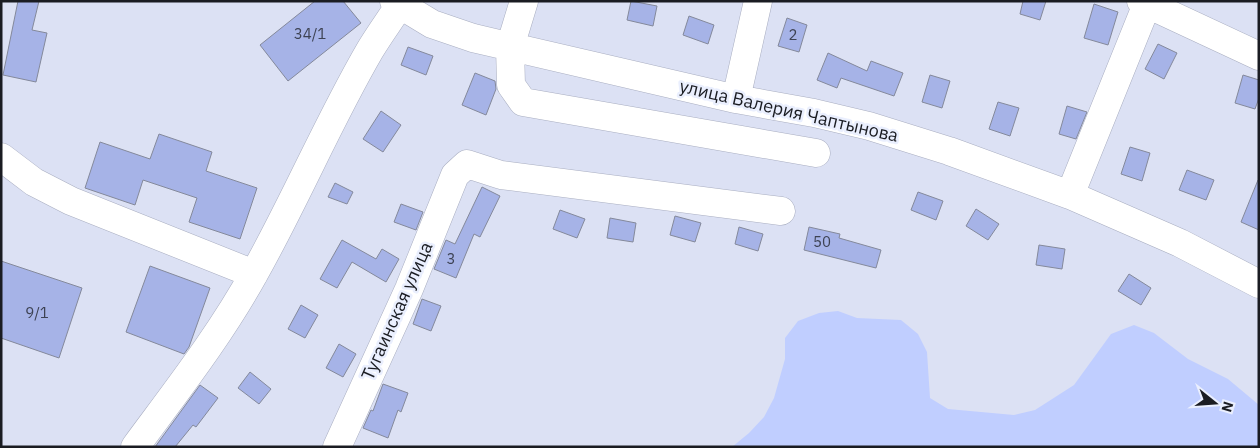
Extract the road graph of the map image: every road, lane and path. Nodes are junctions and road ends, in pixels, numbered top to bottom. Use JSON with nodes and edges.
{"nodes":[{"id":1,"x":524,"y":1,"type":"edge"},
{"id":2,"x":758,"y":1,"type":"edge"},
{"id":3,"x":397,"y":3,"type":"edge"},
{"id":4,"x":1144,"y":3,"type":"edge"},
{"id":5,"x":510,"y":46,"type":"junction"},
{"id":6,"x":1259,"y":56,"type":"edge"},
{"id":7,"x":736,"y":99,"type":"junction"},
{"id":8,"x":816,"y":153,"type":"dead end"},
{"id":9,"x":1,"y":156,"type":"edge"},
{"id":10,"x":1070,"y":194,"type":"junction"},
{"id":11,"x":781,"y":211,"type":"dead end"},
{"id":12,"x":254,"y":274,"type":"junction"},
{"id":13,"x":1259,"y":284,"type":"edge"},
{"id":14,"x":135,"y":447,"type":"edge"},
{"id":15,"x":337,"y":447,"type":"edge"}],
"edges":[{"from":1,"to":5,"type":"street"},
{"from":2,"to":7,"type":"street"},
{"from":3,"to":5,"type":"street","name":"улица Валерия Чаптынова"},
{"from":3,"to":12,"type":"street"},
{"from":4,"to":6,"type":"street"},
{"from":4,"to":10,"type":"street"},
{"from":5,"to":7,"type":"street","name":"улица Валерия Чаптынова"},
{"from":5,"to":8,"type":"street"},
{"from":7,"to":10,"type":"street","name":"улица Валерия Чаптынова"},
{"from":9,"to":12,"type":"street"},
{"from":10,"to":13,"type":"street","name":"улица Валерия Чаптынова"},
{"from":11,"to":15,"type":"street","name":"Тугаинская улица"},
{"from":12,"to":14,"type":"street"}]}
